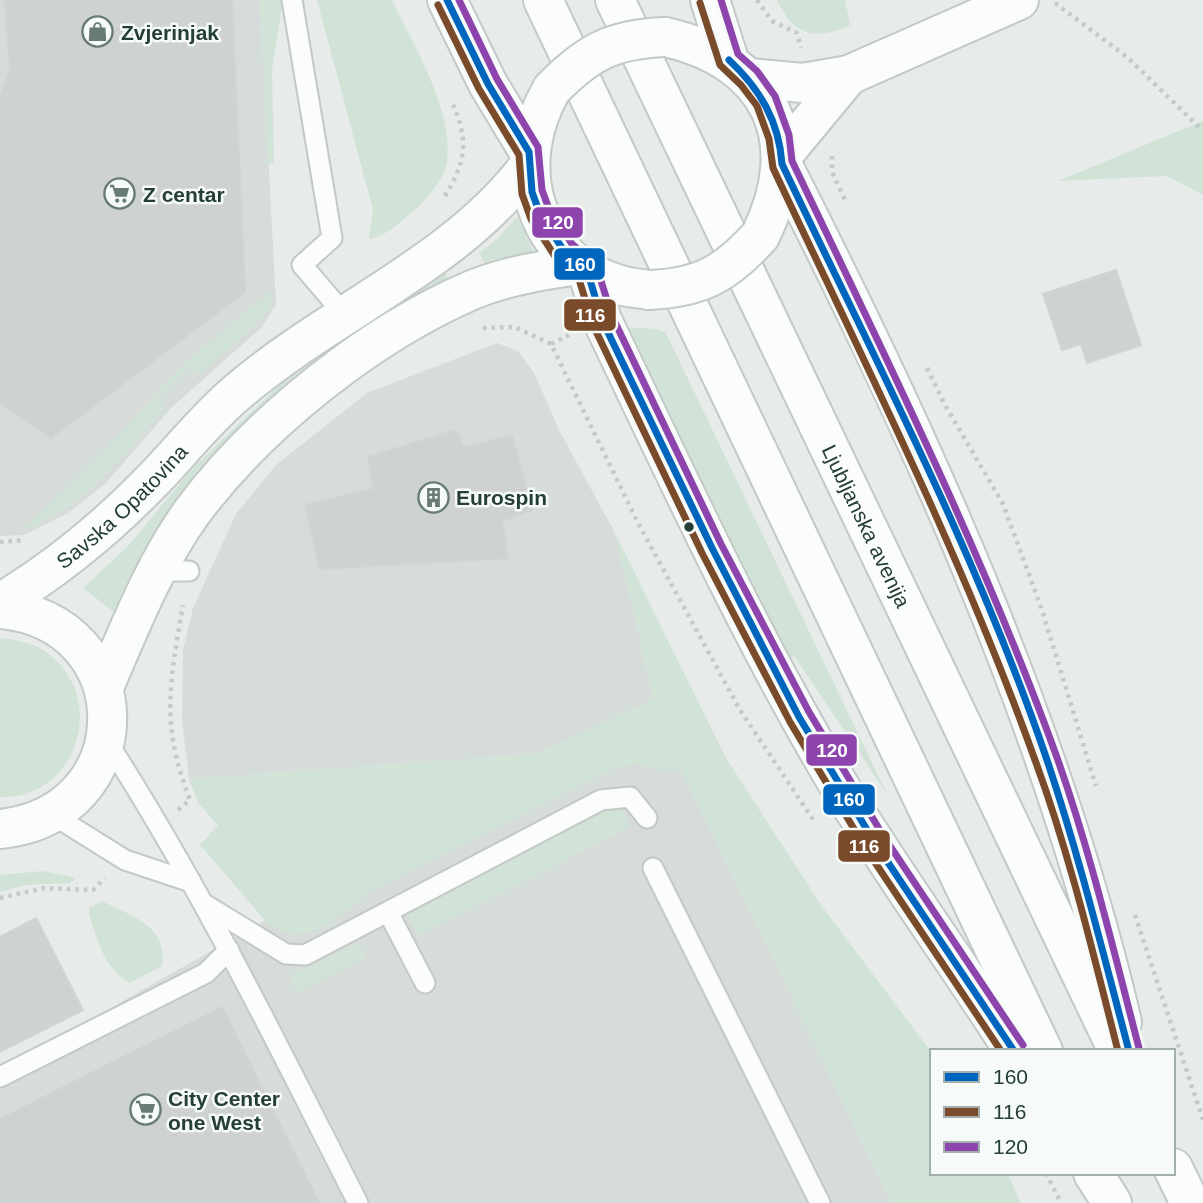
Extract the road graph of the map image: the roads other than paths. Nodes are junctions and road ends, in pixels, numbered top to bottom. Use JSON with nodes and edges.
{"nodes":[{"id":1,"x":292,"y":0,"type":"edge"},
{"id":2,"x":447,"y":0,"type":"edge"},
{"id":3,"x":543,"y":0,"type":"edge"},
{"id":4,"x":615,"y":0,"type":"edge"},
{"id":5,"x":710,"y":0,"type":"edge"},
{"id":6,"x":1018,"y":0,"type":"edge"},
{"id":7,"x":739,"y":69,"type":"junction"},
{"id":8,"x":849,"y":75,"type":"junction"},
{"id":9,"x":529,"y":159,"type":"junction"},
{"id":10,"x":782,"y":160,"type":"junction"},
{"id":11,"x":583,"y":267,"type":"junction"},
{"id":12,"x":344,"y":314,"type":"junction"},
{"id":13,"x":0,"y":603,"type":"edge"},
{"id":14,"x":0,"y":609,"type":"edge"},
{"id":15,"x":104,"y":687,"type":"junction"},
{"id":16,"x":105,"y":740,"type":"junction"},
{"id":17,"x":53,"y":815,"type":"junction"},
{"id":18,"x":647,"y":818,"type":"dead end"},
{"id":19,"x":0,"y":829,"type":"edge"},
{"id":20,"x":653,"y":868,"type":"dead end"},
{"id":21,"x":191,"y":882,"type":"junction"},
{"id":22,"x":204,"y":904,"type":"junction"},
{"id":23,"x":388,"y":912,"type":"junction"},
{"id":24,"x":229,"y":950,"type":"junction"},
{"id":25,"x":425,"y":983,"type":"dead end"},
{"id":26,"x":1013,"y":1049,"type":"edge"},
{"id":27,"x":1042,"y":1049,"type":"edge"},
{"id":28,"x":1117,"y":1049,"type":"edge"},
{"id":29,"x":1128,"y":1049,"type":"edge"},
{"id":30,"x":0,"y":1077,"type":"edge"},
{"id":31,"x":1175,"y":1172,"type":"edge"},
{"id":32,"x":1094,"y":1175,"type":"edge"},
{"id":33,"x":1102,"y":1175,"type":"edge"},
{"id":34,"x":358,"y":1203,"type":"edge"},
{"id":35,"x":820,"y":1203,"type":"edge"},
{"id":36,"x":1114,"y":1203,"type":"edge"},
{"id":37,"x":1190,"y":1203,"type":"edge"}],
"edges":[{"from":1,"to":12,"type":"lane"},
{"from":2,"to":9,"type":"main road"},
{"from":3,"to":27,"type":"main road"},
{"from":4,"to":28,"type":"main road","name":"Ljubljanska avenija"},
{"from":5,"to":7,"type":"main road"},
{"from":6,"to":8,"type":"main road"},
{"from":7,"to":8,"type":"main road"},
{"from":7,"to":9,"type":"main road","bridge":true},
{"from":7,"to":10,"type":"main road"},
{"from":8,"to":10,"type":"main road"},
{"from":9,"to":11,"type":"main road"},
{"from":9,"to":12,"type":"main road","name":"Savska Opatovina"},
{"from":10,"to":11,"type":"main road","bridge":true},
{"from":10,"to":29,"type":"main road"},
{"from":11,"to":15,"type":"main road"},
{"from":11,"to":26,"type":"main road"},
{"from":12,"to":13,"type":"main road","name":"Savska Opatovina"},
{"from":14,"to":15,"type":"main road"},
{"from":15,"to":16,"type":"main road"},
{"from":16,"to":17,"type":"main road"},
{"from":16,"to":21,"type":"lane"},
{"from":17,"to":19,"type":"main road"},
{"from":17,"to":21,"type":"lane"},
{"from":18,"to":23,"type":"lane"},
{"from":20,"to":35,"type":"lane"},
{"from":21,"to":22,"type":"lane"},
{"from":22,"to":23,"type":"lane"},
{"from":22,"to":24,"type":"lane"},
{"from":23,"to":25,"type":"lane"},
{"from":24,"to":30,"type":"lane"},
{"from":24,"to":34,"type":"lane"},
{"from":31,"to":37,"type":"main road"},
{"from":32,"to":36,"type":"main road"},
{"from":33,"to":36,"type":"main road"}]}
